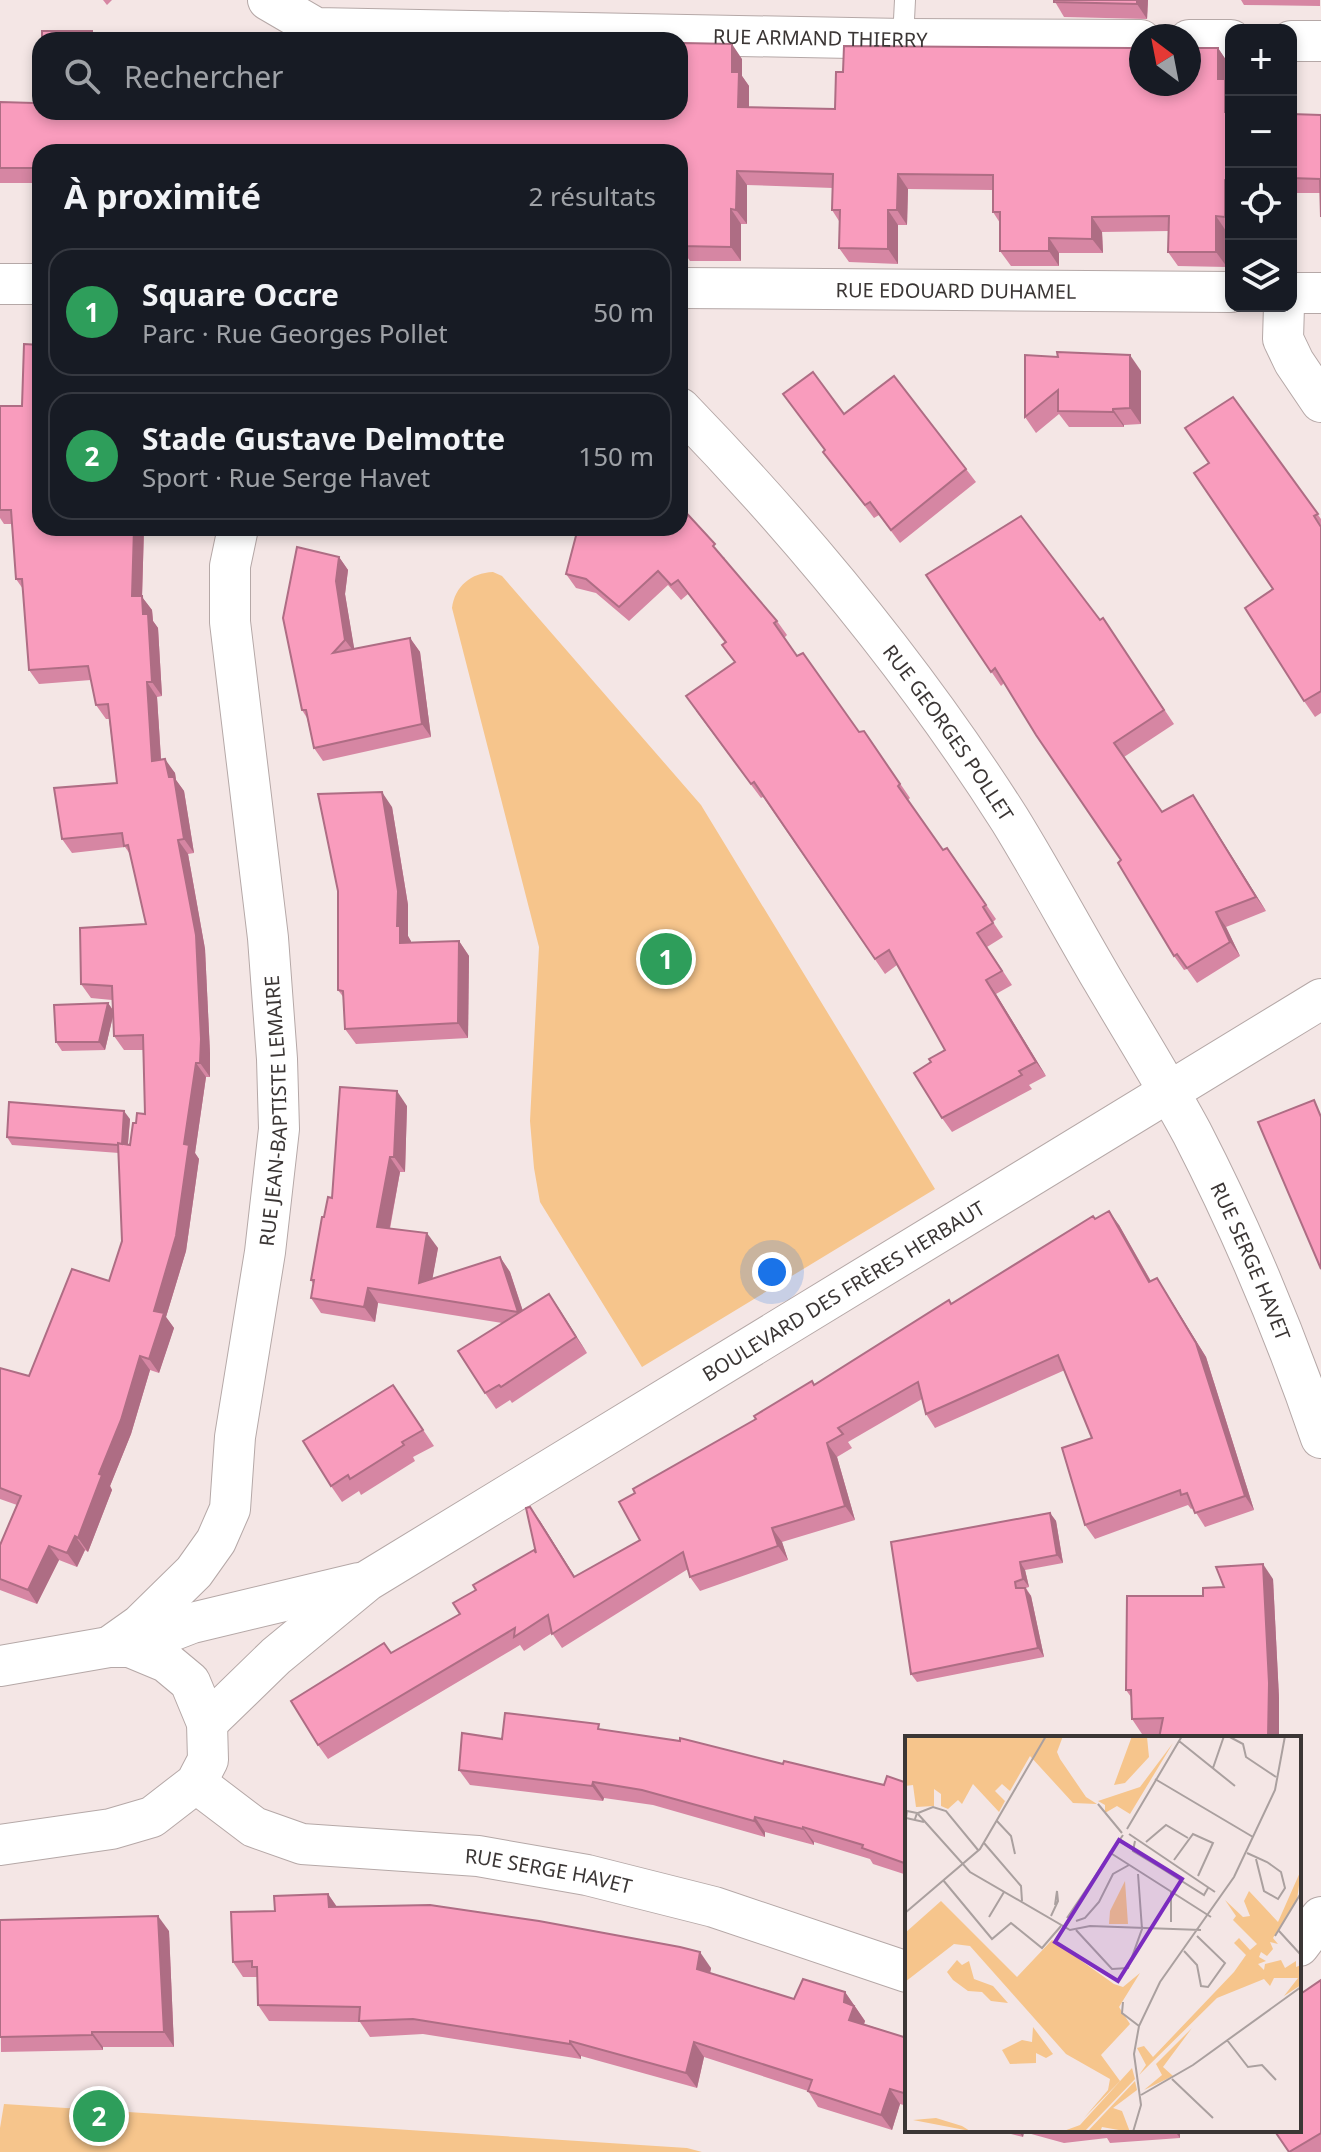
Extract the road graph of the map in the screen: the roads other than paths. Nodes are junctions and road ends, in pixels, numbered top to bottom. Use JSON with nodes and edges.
{"nodes":[{"id":1,"x":268,"y":0,"type":"edge"},
{"id":2,"x":904,"y":19,"type":"edge"},
{"id":3,"x":1129,"y":39,"type":"edge"},
{"id":4,"x":1201,"y":40,"type":"edge"},
{"id":5,"x":1225,"y":40,"type":"edge"},
{"id":6,"x":1297,"y":41,"type":"edge"},
{"id":7,"x":1321,"y":41,"type":"edge"},
{"id":8,"x":0,"y":284,"type":"edge"},
{"id":9,"x":32,"y":284,"type":"edge"},
{"id":10,"x":688,"y":288,"type":"edge"},
{"id":11,"x":1225,"y":292,"type":"edge"},
{"id":12,"x":1297,"y":293,"type":"edge"},
{"id":13,"x":1321,"y":293,"type":"edge"},
{"id":14,"x":1284,"y":312,"type":"edge"},
{"id":15,"x":1321,"y":402,"type":"edge"},
{"id":16,"x":688,"y":417,"type":"edge"},
{"id":17,"x":236,"y":536,"type":"edge"},
{"id":18,"x":1321,"y":999,"type":"edge"},
{"id":19,"x":1168,"y":1092,"type":"junction"},
{"id":20,"x":1321,"y":1438,"type":"edge"},
{"id":21,"x":367,"y":1581,"type":"junction"},
{"id":22,"x":119,"y":1647,"type":"junction"},
{"id":23,"x":0,"y":1666,"type":"edge"},
{"id":24,"x":207,"y":1723,"type":"junction"},
{"id":25,"x":196,"y":1783,"type":"junction"},
{"id":26,"x":0,"y":1845,"type":"edge"},
{"id":27,"x":1321,"y":1917,"type":"edge"},
{"id":28,"x":1301,"y":1943,"type":"edge"},
{"id":29,"x":905,"y":1971,"type":"edge"}],
"edges":[{"from":1,"to":2,"type":"street","name":"RUE ARMAND THIERRY"},
{"from":2,"to":3,"type":"street","name":"RUE ARMAND THIERRY"},
{"from":4,"to":5,"type":"street"},
{"from":6,"to":7,"type":"street"},
{"from":8,"to":9,"type":"street"},
{"from":10,"to":11,"type":"street","name":"RUE EDOUARD DUHAMEL"},
{"from":12,"to":13,"type":"street"},
{"from":14,"to":15,"type":"street"},
{"from":16,"to":19,"type":"street","name":"RUE GEORGES POLLET"},
{"from":17,"to":22,"type":"street","name":"RUE JEAN-BAPTISTE LEMAIRE"},
{"from":18,"to":19,"type":"street","name":"BOULEVARD DES FRÈRES HERBAUT"},
{"from":19,"to":20,"type":"street","name":"RUE SERGE HAVET"},
{"from":19,"to":21,"type":"street","name":"BOULEVARD DES FRÈRES HERBAUT"},
{"from":21,"to":22,"type":"street","name":"BOULEVARD DES FRÈRES HERBAUT"},
{"from":21,"to":24,"type":"street","name":"BOULEVARD DES FRÈRES HERBAUT"},
{"from":22,"to":23,"type":"street"},
{"from":22,"to":24,"type":"street"},
{"from":24,"to":25,"type":"street"},
{"from":25,"to":26,"type":"street"},
{"from":25,"to":29,"type":"street","name":"RUE SERGE HAVET"},
{"from":27,"to":28,"type":"street"}]}
